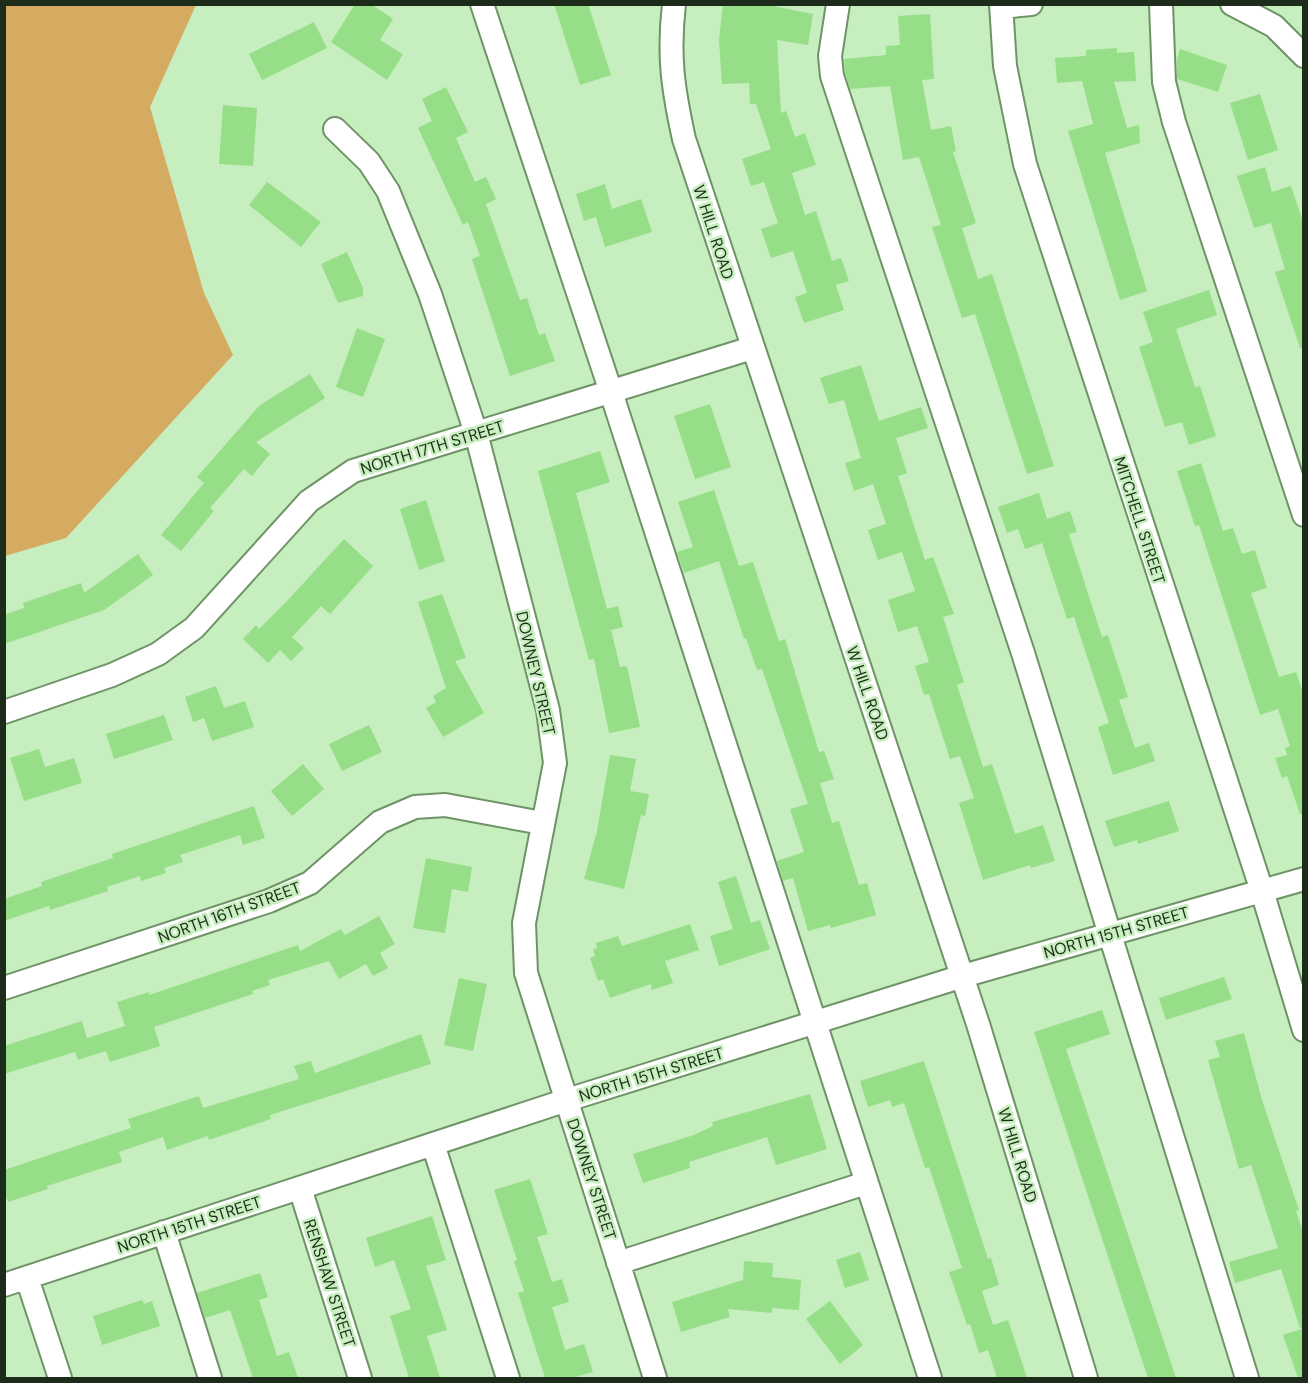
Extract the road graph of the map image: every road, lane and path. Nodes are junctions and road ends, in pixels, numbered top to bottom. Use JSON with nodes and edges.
{"nodes":[{"id":1,"x":482,"y":4,"type":"edge"},
{"id":2,"x":674,"y":4,"type":"edge"},
{"id":3,"x":838,"y":4,"type":"edge"},
{"id":4,"x":1031,"y":4,"type":"edge"},
{"id":5,"x":1161,"y":4,"type":"edge"},
{"id":6,"x":1232,"y":4,"type":"edge"},
{"id":7,"x":1001,"y":6,"type":"edge"},
{"id":8,"x":1304,"y":56,"type":"edge"},
{"id":9,"x":335,"y":129,"type":"dead end"},
{"id":10,"x":752,"y":348,"type":"junction"},
{"id":11,"x":611,"y":392,"type":"junction"},
{"id":12,"x":476,"y":433,"type":"junction"},
{"id":13,"x":1304,"y":514,"type":"edge"},
{"id":14,"x":4,"y":712,"type":"edge"},
{"id":15,"x":542,"y":823,"type":"junction"},
{"id":16,"x":1304,"y":879,"type":"edge"},
{"id":17,"x":1262,"y":891,"type":"junction"},
{"id":18,"x":1112,"y":933,"type":"junction"},
{"id":19,"x":963,"y":976,"type":"junction"},
{"id":20,"x":4,"y":988,"type":"edge"},
{"id":21,"x":813,"y":1023,"type":"junction"},
{"id":22,"x":1304,"y":1030,"type":"edge"},
{"id":23,"x":567,"y":1100,"type":"junction"},
{"id":24,"x":433,"y":1144,"type":"junction"},
{"id":25,"x":866,"y":1183,"type":"junction"},
{"id":26,"x":300,"y":1188,"type":"junction"},
{"id":27,"x":164,"y":1232,"type":"junction"},
{"id":28,"x":618,"y":1263,"type":"junction"},
{"id":29,"x":27,"y":1278,"type":"junction"},
{"id":30,"x":4,"y":1285,"type":"edge"},
{"id":31,"x":60,"y":1378,"type":"edge"},
{"id":32,"x":210,"y":1378,"type":"edge"},
{"id":33,"x":360,"y":1378,"type":"edge"},
{"id":34,"x":508,"y":1378,"type":"edge"},
{"id":35,"x":655,"y":1378,"type":"edge"},
{"id":36,"x":930,"y":1378,"type":"edge"},
{"id":37,"x":1086,"y":1378,"type":"edge"},
{"id":38,"x":1247,"y":1378,"type":"edge"}],
"edges":[{"from":1,"to":11,"type":"street"},
{"from":2,"to":10,"type":"street","name":"W HILL ROAD"},
{"from":3,"to":18,"type":"street"},
{"from":4,"to":7,"type":"street"},
{"from":5,"to":13,"type":"street"},
{"from":6,"to":8,"type":"street"},
{"from":7,"to":17,"type":"street","name":"MITCHELL STREET"},
{"from":9,"to":12,"type":"street","name":"DOWNEY STREET"},
{"from":10,"to":11,"type":"street","name":"NORTH 17TH STREET"},
{"from":10,"to":19,"type":"street","name":"W HILL ROAD"},
{"from":11,"to":12,"type":"street","name":"NORTH 17TH STREET"},
{"from":11,"to":21,"type":"street"},
{"from":12,"to":14,"type":"street","name":"NORTH 17TH STREET"},
{"from":12,"to":15,"type":"street","name":"DOWNEY STREET"},
{"from":15,"to":20,"type":"street","name":"NORTH 16TH STREET"},
{"from":15,"to":23,"type":"street","name":"DOWNEY STREET"},
{"from":16,"to":17,"type":"street","name":"NORTH 15TH STREET"},
{"from":17,"to":18,"type":"street","name":"NORTH 15TH STREET"},
{"from":17,"to":22,"type":"street","name":"MITCHELL STREET"},
{"from":18,"to":19,"type":"street","name":"NORTH 15TH STREET"},
{"from":18,"to":38,"type":"street"},
{"from":19,"to":21,"type":"street","name":"NORTH 15TH STREET"},
{"from":19,"to":37,"type":"street","name":"W HILL ROAD"},
{"from":21,"to":23,"type":"street","name":"NORTH 15TH STREET"},
{"from":21,"to":25,"type":"street"},
{"from":23,"to":24,"type":"street","name":"NORTH 15TH STREET"},
{"from":23,"to":28,"type":"street","name":"DOWNEY STREET"},
{"from":24,"to":26,"type":"street","name":"NORTH 15TH STREET"},
{"from":24,"to":34,"type":"street"},
{"from":25,"to":28,"type":"street"},
{"from":25,"to":36,"type":"street"},
{"from":26,"to":27,"type":"street","name":"NORTH 15TH STREET"},
{"from":26,"to":33,"type":"street","name":"RENSHAW STREET"},
{"from":27,"to":29,"type":"street","name":"NORTH 15TH STREET"},
{"from":27,"to":32,"type":"street"},
{"from":28,"to":35,"type":"street","name":"DOWNEY STREET"},
{"from":29,"to":30,"type":"street","name":"NORTH 15TH STREET"},
{"from":29,"to":31,"type":"street"}]}
